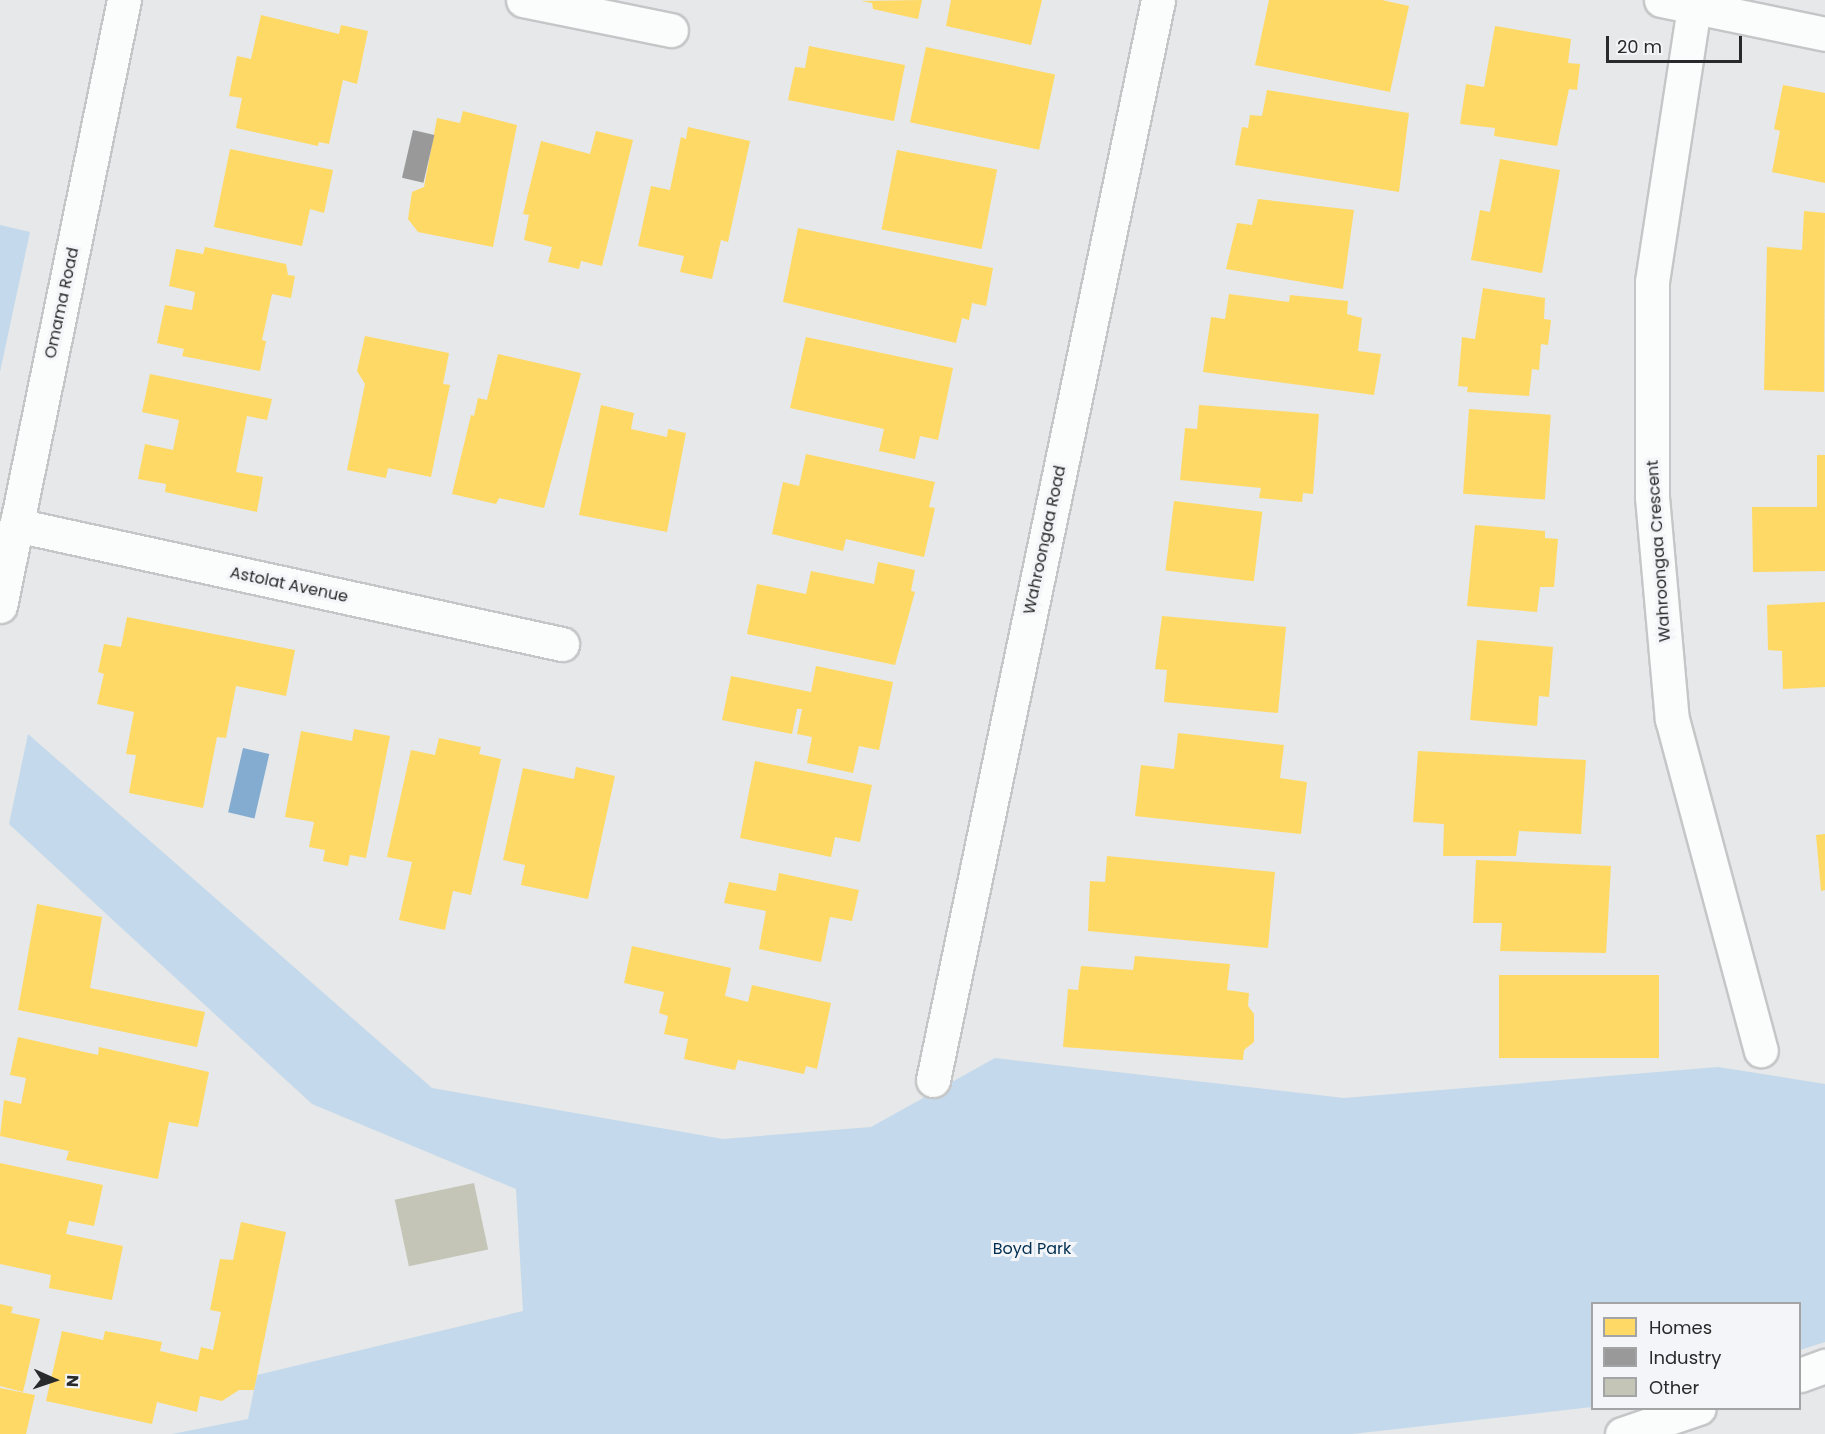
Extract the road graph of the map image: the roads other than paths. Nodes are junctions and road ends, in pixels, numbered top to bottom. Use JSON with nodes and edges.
{"nodes":[{"id":1,"x":124,"y":0,"type":"edge"},
{"id":2,"x":522,"y":0,"type":"edge"},
{"id":3,"x":1158,"y":0,"type":"edge"},
{"id":4,"x":1661,"y":0,"type":"edge"},
{"id":5,"x":1694,"y":7,"type":"junction"},
{"id":6,"x":671,"y":30,"type":"dead end"},
{"id":7,"x":1825,"y":34,"type":"edge"},
{"id":8,"x":16,"y":525,"type":"junction"},
{"id":9,"x":0,"y":606,"type":"edge"},
{"id":10,"x":562,"y":644,"type":"dead end"},
{"id":11,"x":1761,"y":1050,"type":"dead end"},
{"id":12,"x":933,"y":1080,"type":"dead end"},
{"id":13,"x":1825,"y":1366,"type":"edge"},
{"id":14,"x":1801,"y":1375,"type":"edge"},
{"id":15,"x":1693,"y":1410,"type":"edge"},
{"id":16,"x":1622,"y":1434,"type":"edge"}],
"edges":[{"from":1,"to":8,"type":"street","name":"Omama Road"},
{"from":2,"to":6,"type":"street"},
{"from":3,"to":12,"type":"street","name":"Wahroongaa Road"},
{"from":4,"to":5,"type":"street"},
{"from":5,"to":7,"type":"street"},
{"from":5,"to":11,"type":"street","name":"Wahroongaa Crescent"},
{"from":8,"to":9,"type":"street","name":"Omama Road"},
{"from":8,"to":10,"type":"street","name":"Astolat Avenue"},
{"from":13,"to":14,"type":"street"},
{"from":15,"to":16,"type":"street"}]}
